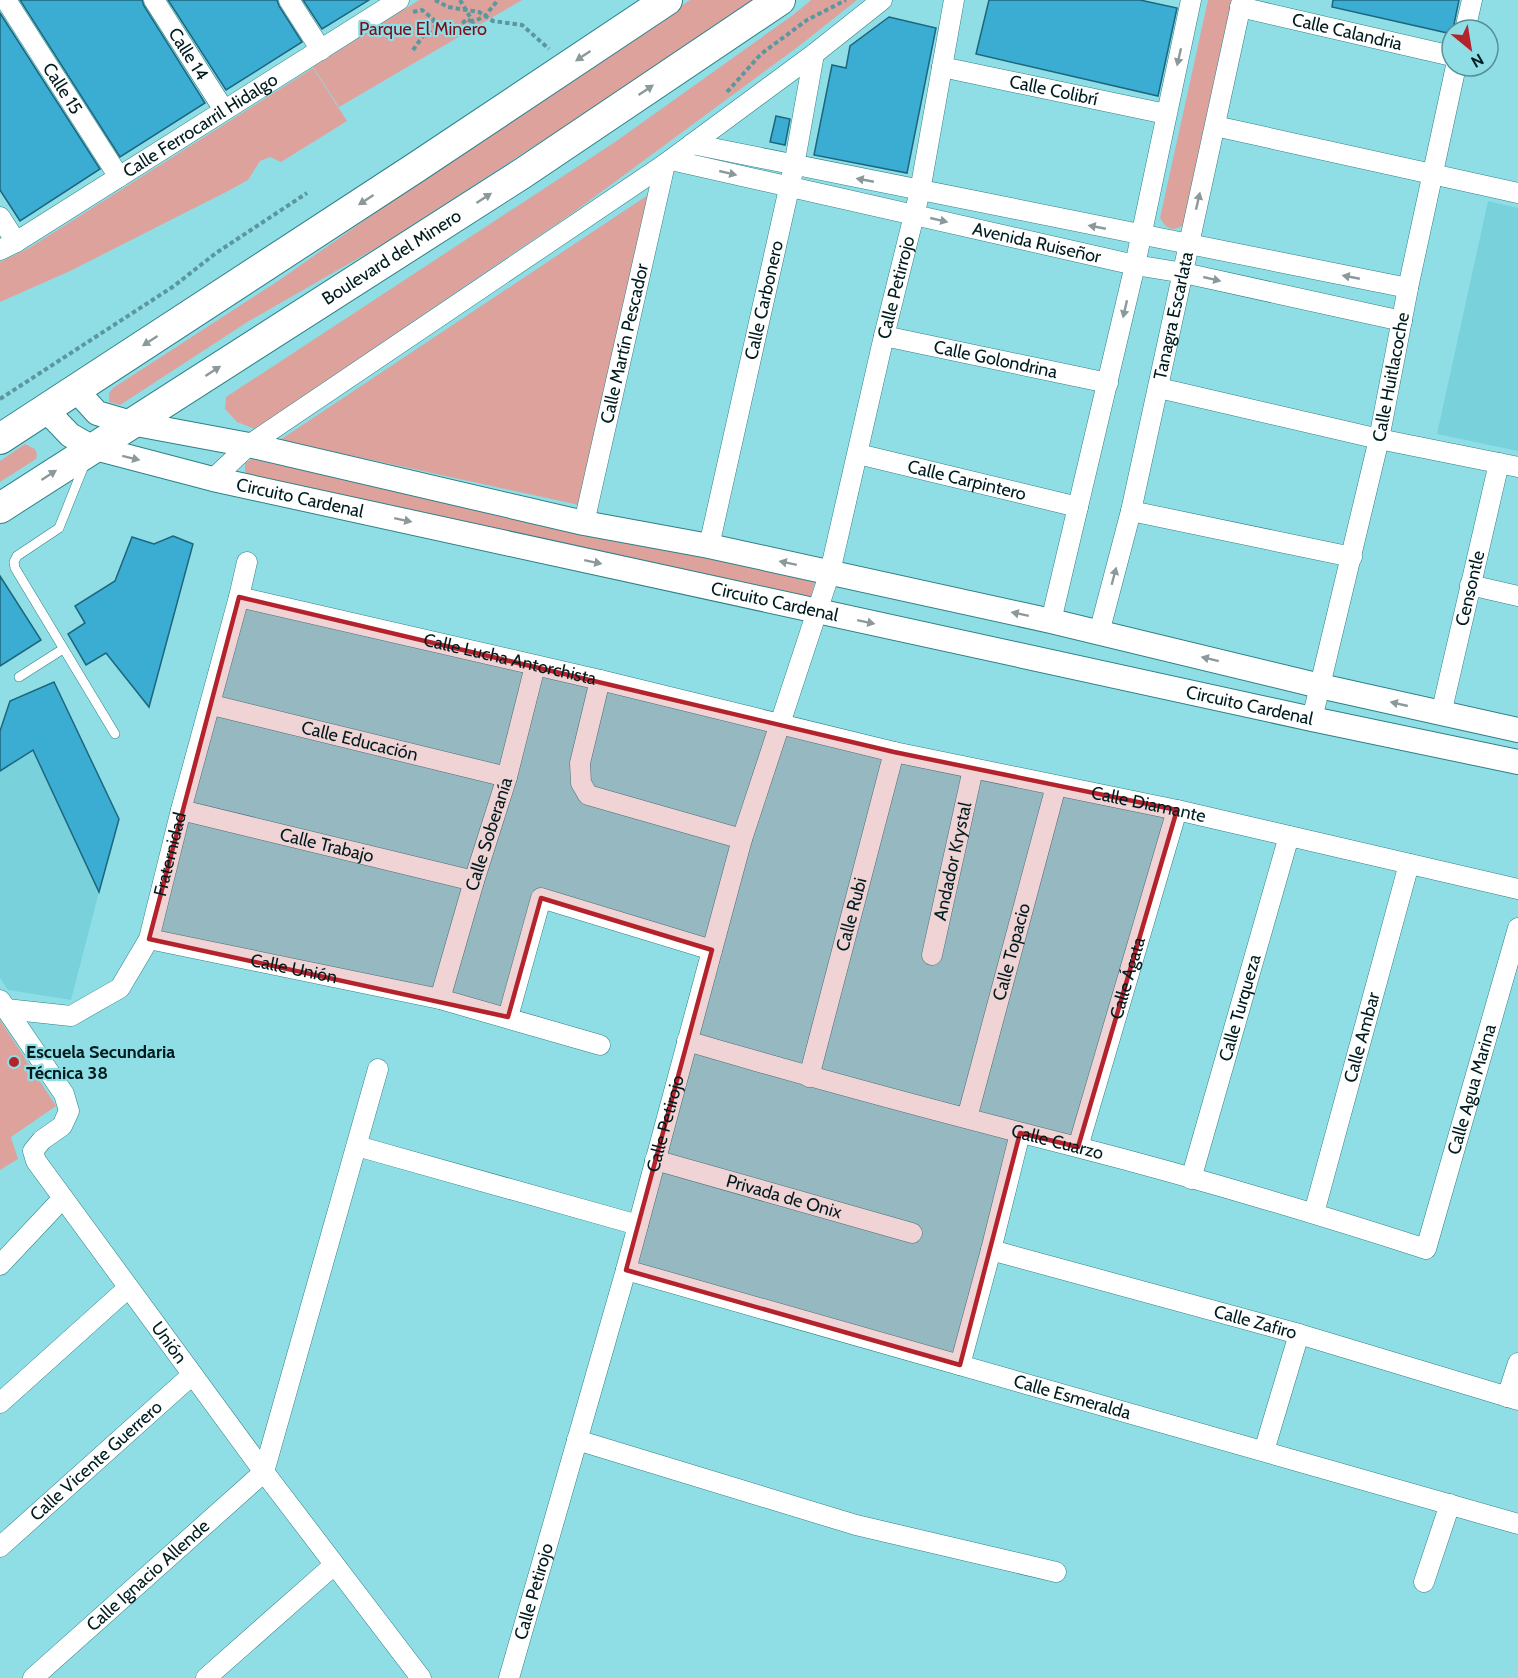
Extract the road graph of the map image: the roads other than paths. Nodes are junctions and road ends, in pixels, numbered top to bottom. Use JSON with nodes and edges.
{"nodes":[{"id":1,"x":6,"y":0,"type":"edge"},
{"id":2,"x":154,"y":0,"type":"edge"},
{"id":3,"x":289,"y":0,"type":"edge"},
{"id":4,"x":667,"y":0,"type":"edge"},
{"id":5,"x":780,"y":0,"type":"edge"},
{"id":6,"x":882,"y":0,"type":"edge"},
{"id":7,"x":954,"y":0,"type":"edge"},
{"id":8,"x":1191,"y":0,"type":"edge"},
{"id":9,"x":1472,"y":0,"type":"edge"},
{"id":10,"x":1241,"y":4,"type":"edge"},
{"id":11,"x":403,"y":6,"type":"edge"},
{"id":12,"x":1468,"y":18,"type":"edge"},
{"id":13,"x":321,"y":50,"type":"junction"},
{"id":14,"x":1440,"y":53,"type":"edge"},
{"id":15,"x":814,"y":54,"type":"junction"},
{"id":16,"x":942,"y":68,"type":"junction"},
{"id":17,"x":1453,"y":78,"type":"edge"},
{"id":18,"x":224,"y":110,"type":"junction"},
{"id":19,"x":1166,"y":114,"type":"junction"},
{"id":20,"x":1215,"y":126,"type":"junction"},
{"id":21,"x":692,"y":144,"type":"junction"},
{"id":22,"x":668,"y":162,"type":"junction"},
{"id":23,"x":794,"y":166,"type":"junction"},
{"id":24,"x":1432,"y":172,"type":"junction"},
{"id":25,"x":119,"y":177,"type":"junction"},
{"id":26,"x":789,"y":187,"type":"junction"},
{"id":27,"x":920,"y":191,"type":"junction"},
{"id":28,"x":1518,"y":193,"type":"edge"},
{"id":29,"x":914,"y":215,"type":"junction"},
{"id":30,"x":0,"y":218,"type":"edge"},
{"id":31,"x":1141,"y":235,"type":"junction"},
{"id":32,"x":1189,"y":245,"type":"junction"},
{"id":33,"x":8,"y":246,"type":"edge"},
{"id":34,"x":1135,"y":265,"type":"junction"},
{"id":35,"x":1184,"y":273,"type":"junction"},
{"id":36,"x":1408,"y":288,"type":"junction"},
{"id":37,"x":1402,"y":321,"type":"junction"},
{"id":38,"x":884,"y":336,"type":"junction"},
{"id":39,"x":1108,"y":383,"type":"junction"},
{"id":40,"x":1159,"y":388,"type":"junction"},
{"id":41,"x":76,"y":390,"type":"junction"},
{"id":42,"x":46,"y":410,"type":"junction"},
{"id":43,"x":131,"y":423,"type":"junction"},
{"id":44,"x":0,"y":439,"type":"edge"},
{"id":45,"x":1379,"y":439,"type":"junction"},
{"id":46,"x":249,"y":446,"type":"junction"},
{"id":47,"x":91,"y":447,"type":"junction"},
{"id":48,"x":858,"y":454,"type":"junction"},
{"id":49,"x":1508,"y":465,"type":"edge"},
{"id":50,"x":213,"y":478,"type":"junction"},
{"id":51,"x":1078,"y":507,"type":"junction"},
{"id":52,"x":0,"y":508,"type":"edge"},
{"id":53,"x":1131,"y":512,"type":"junction"},
{"id":54,"x":584,"y":523,"type":"junction"},
{"id":55,"x":709,"y":546,"type":"junction"},
{"id":56,"x":1352,"y":558,"type":"junction"},
{"id":57,"x":247,"y":562,"type":"dead end"},
{"id":58,"x":830,"y":572,"type":"junction"},
{"id":59,"x":1470,"y":585,"type":"junction"},
{"id":60,"x":1518,"y":596,"type":"edge"},
{"id":61,"x":239,"y":597,"type":"junction"},
{"id":62,"x":818,"y":611,"type":"junction"},
{"id":63,"x":1051,"y":621,"type":"junction"},
{"id":64,"x":1100,"y":633,"type":"junction"},
{"id":65,"x":63,"y":649,"type":"junction"},
{"id":66,"x":535,"y":666,"type":"junction"},
{"id":67,"x":19,"y":677,"type":"dead end"},
{"id":68,"x":600,"y":680,"type":"junction"},
{"id":69,"x":1320,"y":686,"type":"junction"},
{"id":70,"x":212,"y":705,"type":"junction"},
{"id":71,"x":1441,"y":714,"type":"junction"},
{"id":72,"x":1312,"y":719,"type":"junction"},
{"id":73,"x":780,"y":724,"type":"junction"},
{"id":74,"x":1518,"y":730,"type":"edge"},
{"id":75,"x":115,"y":734,"type":"dead end"},
{"id":76,"x":894,"y":752,"type":"junction"},
{"id":77,"x":1518,"y":762,"type":"edge"},
{"id":78,"x":973,"y":769,"type":"junction"},
{"id":79,"x":507,"y":777,"type":"junction"},
{"id":80,"x":1056,"y":786,"type":"junction"},
{"id":81,"x":181,"y":810,"type":"junction"},
{"id":82,"x":1177,"y":810,"type":"junction"},
{"id":83,"x":1289,"y":836,"type":"junction"},
{"id":84,"x":742,"y":839,"type":"junction"},
{"id":85,"x":1409,"y":864,"type":"junction"},
{"id":86,"x":474,"y":881,"type":"junction"},
{"id":87,"x":1518,"y":889,"type":"edge"},
{"id":88,"x":1518,"y":928,"type":"edge"},
{"id":89,"x":149,"y":939,"type":"junction"},
{"id":90,"x":712,"y":950,"type":"junction"},
{"id":91,"x":932,"y":955,"type":"dead end"},
{"id":92,"x":440,"y":999,"type":"junction"},
{"id":93,"x":3,"y":1004,"type":"edge"},
{"id":94,"x":508,"y":1017,"type":"junction"},
{"id":95,"x":687,"y":1041,"type":"junction"},
{"id":96,"x":600,"y":1045,"type":"dead end"},
{"id":97,"x":378,"y":1070,"type":"dead end"},
{"id":98,"x":809,"y":1077,"type":"junction"},
{"id":99,"x":967,"y":1118,"type":"junction"},
{"id":100,"x":1020,"y":1133,"type":"junction"},
{"id":101,"x":357,"y":1146,"type":"junction"},
{"id":102,"x":1078,"y":1147,"type":"junction"},
{"id":103,"x":656,"y":1160,"type":"junction"},
{"id":104,"x":1191,"y":1179,"type":"junction"},
{"id":105,"x":63,"y":1198,"type":"junction"},
{"id":106,"x":1314,"y":1213,"type":"junction"},
{"id":107,"x":638,"y":1225,"type":"junction"},
{"id":108,"x":912,"y":1233,"type":"dead end"},
{"id":109,"x":1426,"y":1248,"type":"joint"},
{"id":110,"x":991,"y":1250,"type":"junction"},
{"id":111,"x":0,"y":1265,"type":"edge"},
{"id":112,"x":626,"y":1270,"type":"junction"},
{"id":113,"x":128,"y":1288,"type":"junction"},
{"id":114,"x":1299,"y":1334,"type":"junction"},
{"id":115,"x":1518,"y":1363,"type":"edge"},
{"id":116,"x":960,"y":1365,"type":"junction"},
{"id":117,"x":192,"y":1375,"type":"junction"},
{"id":118,"x":1513,"y":1399,"type":"edge"},
{"id":119,"x":0,"y":1403,"type":"edge"},
{"id":120,"x":577,"y":1440,"type":"junction"},
{"id":121,"x":1264,"y":1451,"type":"junction"},
{"id":122,"x":264,"y":1472,"type":"junction"},
{"id":123,"x":1450,"y":1504,"type":"junction"},
{"id":124,"x":1518,"y":1522,"type":"edge"},
{"id":125,"x":0,"y":1547,"type":"edge"},
{"id":126,"x":334,"y":1565,"type":"junction"},
{"id":127,"x":1056,"y":1572,"type":"dead end"},
{"id":128,"x":1424,"y":1582,"type":"dead end"},
{"id":129,"x":411,"y":1674,"type":"edge"},
{"id":130,"x":33,"y":1678,"type":"edge"},
{"id":131,"x":206,"y":1678,"type":"edge"},
{"id":132,"x":509,"y":1678,"type":"edge"}],
"edges":[{"from":1,"to":25,"type":"street","name":"Calle 15"},
{"from":2,"to":18,"type":"street","name":"Calle 14"},
{"from":3,"to":13,"type":"street"},
{"from":4,"to":41,"type":"main road","one_way":true},
{"from":43,"to":5,"type":"main road","name":"Boulevard del Minero","one_way":true},
{"from":6,"to":15,"type":"street"},
{"from":7,"to":16,"type":"street","name":"Calle Petirrojo"},
{"from":8,"to":19,"type":"street","one_way":true},
{"from":9,"to":12,"type":"street"},
{"from":10,"to":14,"type":"street","name":"Calle Calandria"},
{"from":10,"to":20,"type":"street","name":"Tanagra Escarlata"},
{"from":11,"to":13,"type":"street","name":"Calle Ferrocarril Hidalgo"},
{"from":13,"to":18,"type":"street","name":"Calle Ferrocarril Hidalgo"},
{"from":15,"to":21,"type":"street"},
{"from":15,"to":23,"type":"street","name":"Calle Carbonero"},
{"from":16,"to":19,"type":"street","name":"Calle Colibrí"},
{"from":16,"to":27,"type":"street","name":"Calle Petirrojo"},
{"from":17,"to":24,"type":"street","name":"Calle Huitlacoche"},
{"from":18,"to":25,"type":"street","name":"Calle Ferrocarril Hidalgo"},
{"from":19,"to":31,"type":"street"},
{"from":20,"to":24,"type":"street"},
{"from":32,"to":20,"type":"street","name":"Tanagra Escarlata","one_way":true},
{"from":21,"to":22,"type":"street"},
{"from":21,"to":23,"type":"street","name":"Avenida Ruiseñor"},
{"from":22,"to":26,"type":"street","name":"Avenida Ruiseñor","one_way":true},
{"from":22,"to":46,"type":"street"},
{"from":22,"to":54,"type":"street","name":"Calle Martín Pescador"},
{"from":23,"to":26,"type":"street","name":"Calle Carbonero"},
{"from":27,"to":23,"type":"street","name":"Avenida Ruiseñor","one_way":true},
{"from":24,"to":28,"type":"street"},
{"from":24,"to":36,"type":"street","name":"Calle Huitlacoche"},
{"from":25,"to":33,"type":"street","name":"Calle Ferrocarril Hidalgo"},
{"from":26,"to":29,"type":"street","name":"Avenida Ruiseñor"},
{"from":26,"to":55,"type":"street","name":"Calle Carbonero"},
{"from":27,"to":29,"type":"street","name":"Calle Petirrojo"},
{"from":31,"to":27,"type":"street","name":"Avenida Ruiseñor","one_way":true},
{"from":29,"to":34,"type":"street","name":"Avenida Ruiseñor","one_way":true},
{"from":29,"to":38,"type":"street","name":"Calle Petirrojo"},
{"from":30,"to":33,"type":"street"},
{"from":31,"to":32,"type":"street","name":"Avenida Ruiseñor"},
{"from":31,"to":34,"type":"street"},
{"from":32,"to":35,"type":"street","name":"Tanagra Escarlata"},
{"from":36,"to":32,"type":"street","name":"Avenida Ruiseñor","one_way":true},
{"from":34,"to":35,"type":"street","name":"Avenida Ruiseñor"},
{"from":34,"to":39,"type":"street","one_way":true},
{"from":35,"to":37,"type":"street","name":"Avenida Ruiseñor","one_way":true},
{"from":35,"to":40,"type":"street","name":"Tanagra Escarlata"},
{"from":36,"to":37,"type":"street","name":"Calle Huitlacoche"},
{"from":37,"to":45,"type":"street","name":"Calle Huitlacoche"},
{"from":38,"to":39,"type":"street","name":"Calle Golondrina"},
{"from":38,"to":48,"type":"street","name":"Calle Petirrojo"},
{"from":39,"to":51,"type":"street"},
{"from":40,"to":45,"type":"street"},
{"from":40,"to":53,"type":"street","name":"Tanagra Escarlata"},
{"from":41,"to":42,"type":"main road"},
{"from":41,"to":43,"type":"street","name":"Circuito Cardenal"},
{"from":42,"to":44,"type":"main road"},
{"from":42,"to":47,"type":"street","name":"Circuito Cardenal"},
{"from":43,"to":46,"type":"street","name":"Circuito Cardenal"},
{"from":43,"to":47,"type":"main road","name":"Boulevard del Minero"},
{"from":45,"to":49,"type":"street"},
{"from":45,"to":56,"type":"street","name":"Calle Huitlacoche"},
{"from":46,"to":50,"type":"street"},
{"from":46,"to":54,"type":"street","name":"Circuito Cardenal"},
{"from":47,"to":50,"type":"street","name":"Circuito Cardenal","one_way":true},
{"from":52,"to":47,"type":"main road","name":"Boulevard del Minero","one_way":true},
{"from":47,"to":65,"type":"lane"},
{"from":48,"to":51,"type":"street","name":"Calle Carpintero"},
{"from":48,"to":58,"type":"street","name":"Calle Petirrojo"},
{"from":49,"to":59,"type":"street","name":"Censontle"},
{"from":50,"to":62,"type":"street","name":"Circuito Cardenal","one_way":true},
{"from":51,"to":63,"type":"street"},
{"from":53,"to":56,"type":"street"},
{"from":64,"to":53,"type":"street","name":"Tanagra Escarlata","one_way":true},
{"from":54,"to":55,"type":"street","name":"Circuito Cardenal"},
{"from":58,"to":55,"type":"street","name":"Circuito Cardenal","one_way":true},
{"from":56,"to":69,"type":"street","name":"Calle Huitlacoche"},
{"from":57,"to":61,"type":"street","name":"Fraternidad"},
{"from":58,"to":62,"type":"street","name":"Calle Petirojo"},
{"from":63,"to":58,"type":"street","name":"Circuito Cardenal","one_way":true},
{"from":59,"to":60,"type":"street"},
{"from":59,"to":71,"type":"street","name":"Censontle"},
{"from":61,"to":66,"type":"street","name":"Calle Lucha Antorchista"},
{"from":61,"to":70,"type":"street","name":"Fraternidad"},
{"from":62,"to":72,"type":"street","name":"Circuito Cardenal","one_way":true},
{"from":62,"to":73,"type":"street","name":"Calle Petirojo"},
{"from":63,"to":64,"type":"street","name":"Circuito Cardenal"},
{"from":69,"to":64,"type":"street","name":"Circuito Cardenal","one_way":true},
{"from":65,"to":67,"type":"lane"},
{"from":65,"to":75,"type":"lane"},
{"from":66,"to":68,"type":"street","name":"Calle Lucha Antorchista"},
{"from":66,"to":79,"type":"street","name":"Calle Soberanía"},
{"from":68,"to":73,"type":"street","name":"Calle Lucha Antorchista"},
{"from":68,"to":84,"type":"street"},
{"from":71,"to":69,"type":"street","name":"Circuito Cardenal","one_way":true},
{"from":69,"to":72,"type":"street","name":"Calle Huitlacoche"},
{"from":70,"to":79,"type":"street","name":"Calle Educación"},
{"from":70,"to":81,"type":"street","name":"Fraternidad"},
{"from":71,"to":74,"type":"street","name":"Circuito Cardenal"},
{"from":72,"to":77,"type":"street","name":"Circuito Cardenal"},
{"from":73,"to":76,"type":"street","name":"Calle Diamante"},
{"from":73,"to":84,"type":"street","name":"Calle Petirojo"},
{"from":76,"to":78,"type":"street","name":"Calle Diamante"},
{"from":76,"to":98,"type":"street","name":"Calle Rubi"},
{"from":78,"to":80,"type":"street","name":"Calle Diamante"},
{"from":78,"to":91,"type":"street","name":"Andador Krystal"},
{"from":79,"to":86,"type":"street","name":"Calle Soberanía"},
{"from":80,"to":82,"type":"street","name":"Calle Diamante"},
{"from":80,"to":99,"type":"street","name":"Calle Topacio"},
{"from":81,"to":86,"type":"street","name":"Calle Trabajo"},
{"from":81,"to":89,"type":"street","name":"Fraternidad"},
{"from":82,"to":83,"type":"street","name":"Calle Diamante"},
{"from":82,"to":102,"type":"street","name":"Calle Ágata"},
{"from":83,"to":85,"type":"street","name":"Calle Diamante"},
{"from":83,"to":104,"type":"street","name":"Calle Turqueza"},
{"from":84,"to":90,"type":"street","name":"Calle Petirojo"},
{"from":85,"to":87,"type":"street","name":"Calle Diamante"},
{"from":85,"to":106,"type":"street","name":"Calle Ambar"},
{"from":86,"to":92,"type":"street","name":"Calle Soberanía"},
{"from":88,"to":109,"type":"street","name":"Calle Agua Marina"},
{"from":89,"to":92,"type":"street","name":"Calle Unión"},
{"from":89,"to":93,"type":"street","name":"Fraternidad"},
{"from":90,"to":94,"type":"street"},
{"from":90,"to":95,"type":"street","name":"Calle Petirojo"},
{"from":92,"to":94,"type":"street","name":"Calle Unión"},
{"from":93,"to":105,"type":"street","name":"Unión"},
{"from":94,"to":96,"type":"street","name":"Calle Unión"},
{"from":95,"to":98,"type":"street","name":"Calle Cuarzo"},
{"from":95,"to":103,"type":"street","name":"Calle Petirojo"},
{"from":97,"to":101,"type":"street"},
{"from":98,"to":99,"type":"street","name":"Calle Cuarzo"},
{"from":99,"to":100,"type":"street","name":"Calle Cuarzo"},
{"from":100,"to":102,"type":"street","name":"Calle Cuarzo"},
{"from":100,"to":110,"type":"street"},
{"from":101,"to":107,"type":"street"},
{"from":101,"to":122,"type":"street"},
{"from":102,"to":104,"type":"street","name":"Calle Cuarzo"},
{"from":103,"to":107,"type":"street","name":"Calle Petirojo"},
{"from":103,"to":108,"type":"street","name":"Privada de Onix"},
{"from":104,"to":106,"type":"street","name":"Calle Cuarzo"},
{"from":105,"to":111,"type":"street"},
{"from":105,"to":113,"type":"street","name":"Unión"},
{"from":106,"to":109,"type":"street","name":"Calle Cuarzo"},
{"from":107,"to":112,"type":"street","name":"Calle Petirojo"},
{"from":110,"to":114,"type":"street","name":"Calle Zafiro"},
{"from":110,"to":116,"type":"street"},
{"from":112,"to":116,"type":"street","name":"Calle Esmeralda"},
{"from":112,"to":120,"type":"street","name":"Calle Petirojo"},
{"from":113,"to":117,"type":"street","name":"Unión"},
{"from":113,"to":119,"type":"street"},
{"from":114,"to":118,"type":"street","name":"Calle Zafiro"},
{"from":114,"to":121,"type":"street"},
{"from":115,"to":118,"type":"street"},
{"from":116,"to":121,"type":"street","name":"Calle Esmeralda"},
{"from":117,"to":122,"type":"street","name":"Unión"},
{"from":117,"to":125,"type":"street","name":"Calle Vicente Guerrero"},
{"from":120,"to":127,"type":"street"},
{"from":120,"to":132,"type":"street","name":"Calle Petirojo"},
{"from":121,"to":123,"type":"street","name":"Calle Esmeralda"},
{"from":122,"to":126,"type":"street","name":"Unión"},
{"from":122,"to":130,"type":"street","name":"Calle Ignacio Allende"},
{"from":123,"to":124,"type":"street","name":"Calle Esmeralda"},
{"from":123,"to":128,"type":"street"},
{"from":126,"to":129,"type":"street","name":"Unión"},
{"from":126,"to":131,"type":"street"}]}
